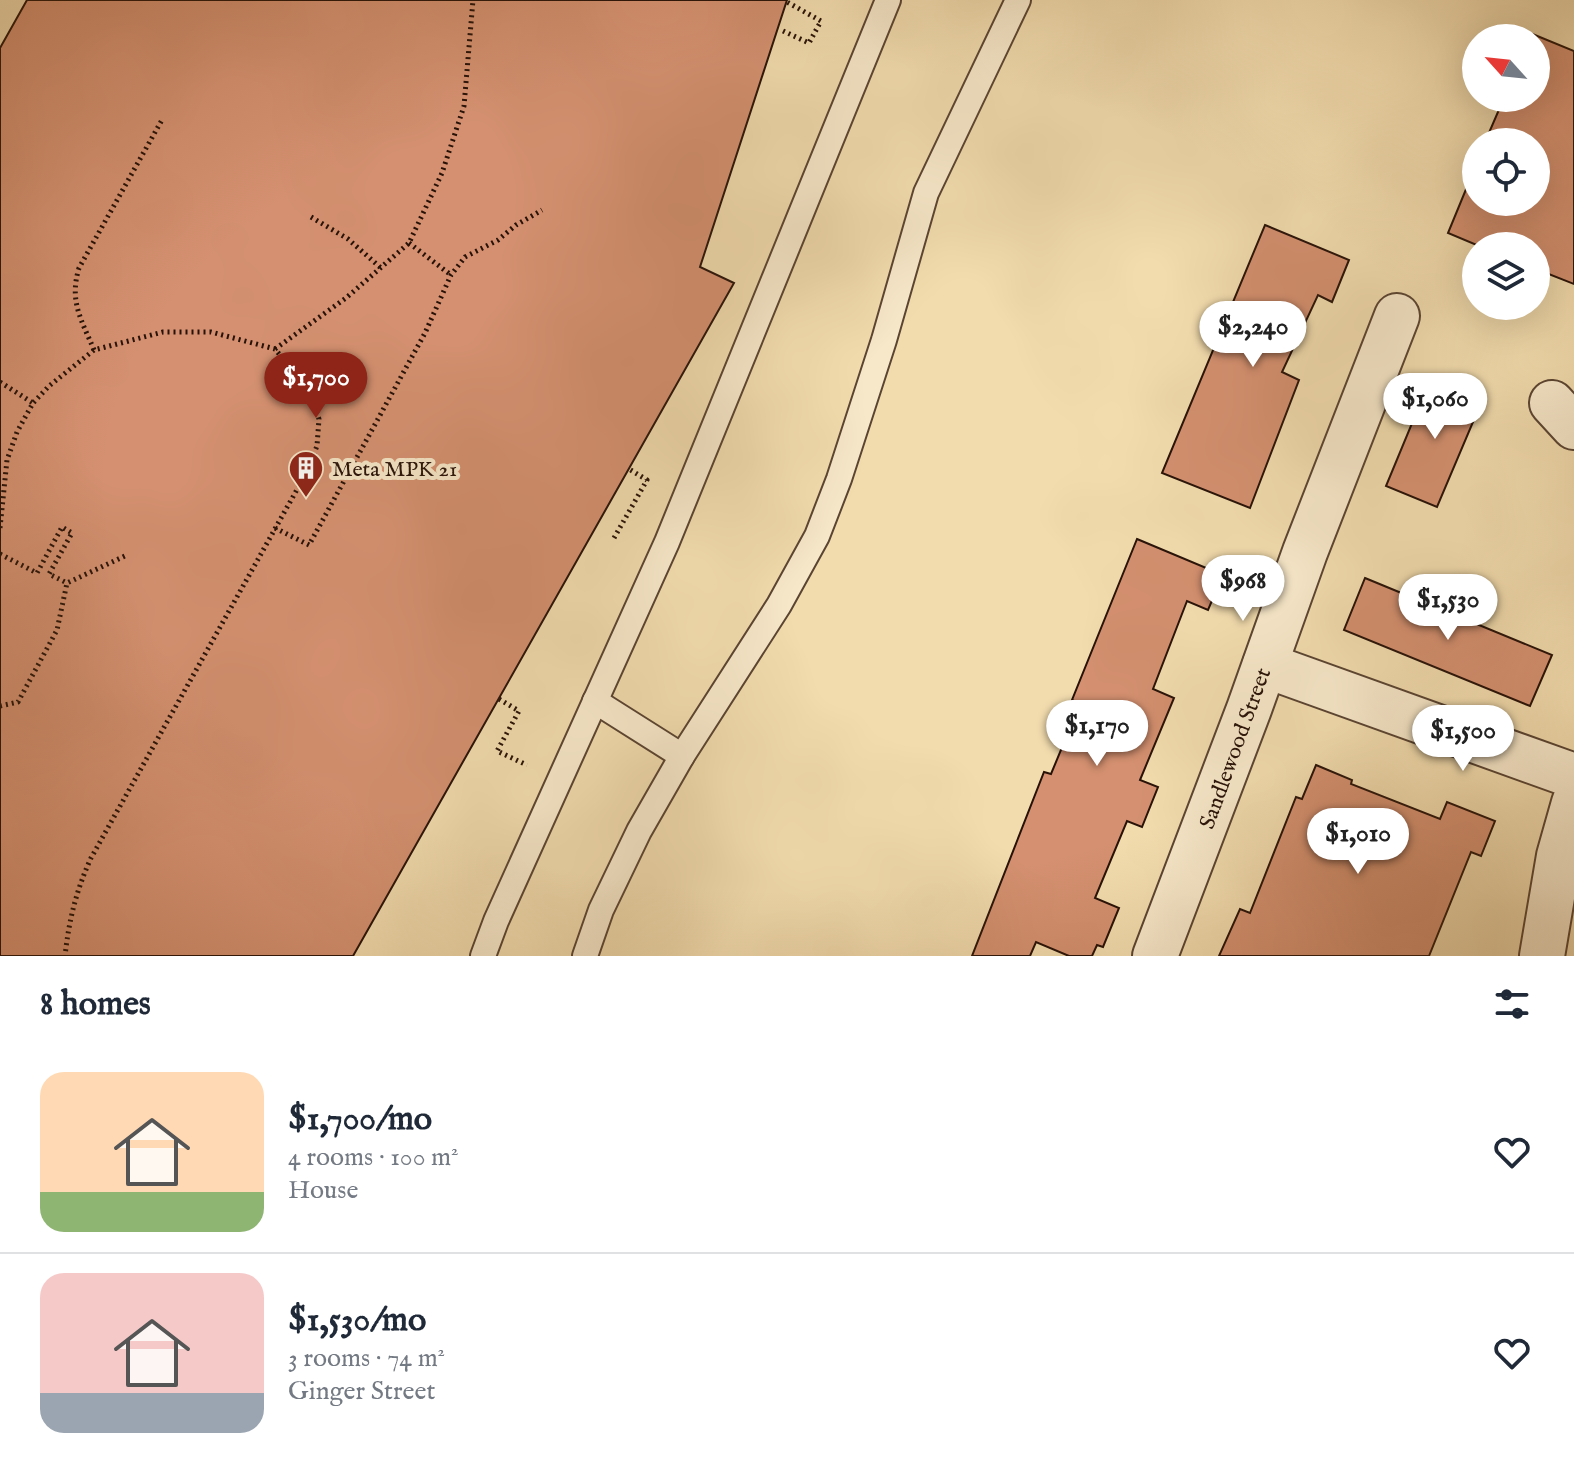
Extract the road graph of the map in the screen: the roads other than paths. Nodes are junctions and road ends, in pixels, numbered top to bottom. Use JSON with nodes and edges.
{"nodes":[{"id":1,"x":888,"y":0,"type":"edge"},
{"id":2,"x":1018,"y":0,"type":"edge"},
{"id":3,"x":1397,"y":316,"type":"dead end"},
{"id":4,"x":1265,"y":665,"type":"junction"},
{"id":5,"x":595,"y":701,"type":"junction"},
{"id":6,"x":682,"y":756,"type":"junction"},
{"id":7,"x":1574,"y":776,"type":"edge"},
{"id":8,"x":1574,"y":803,"type":"edge"},
{"id":9,"x":483,"y":956,"type":"edge"},
{"id":10,"x":585,"y":956,"type":"edge"},
{"id":11,"x":1155,"y":956,"type":"edge"},
{"id":12,"x":1542,"y":956,"type":"edge"}],
"edges":[{"from":1,"to":5,"type":"lane"},
{"from":2,"to":6,"type":"lane"},
{"from":3,"to":4,"type":"street","name":"Sandlewood Street"},
{"from":4,"to":7,"type":"street"},
{"from":4,"to":11,"type":"street","name":"Sandlewood Street"},
{"from":5,"to":6,"type":"lane"},
{"from":5,"to":9,"type":"lane"},
{"from":6,"to":10,"type":"lane"},
{"from":8,"to":12,"type":"street"}]}
